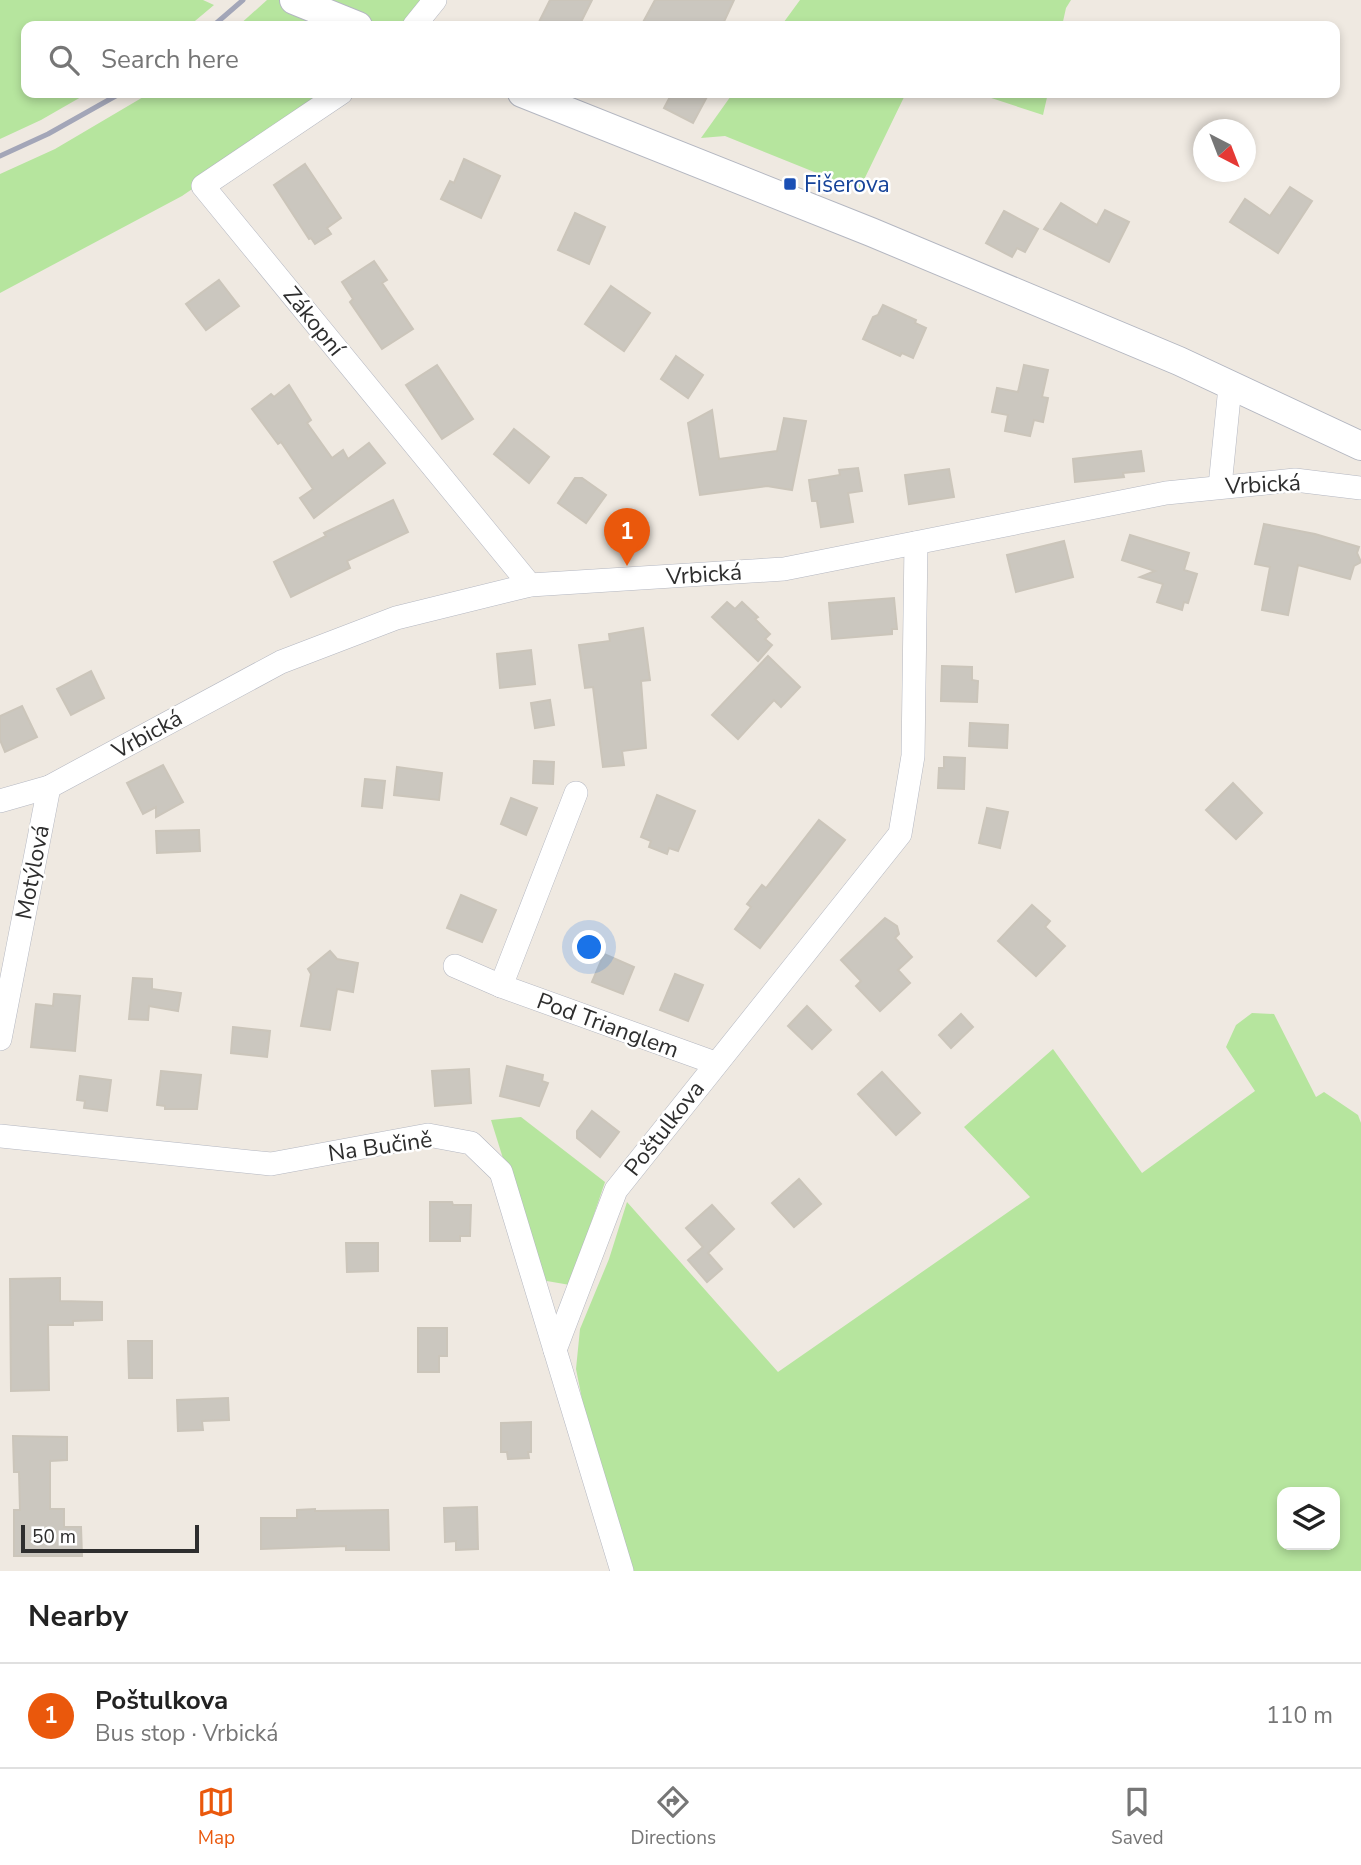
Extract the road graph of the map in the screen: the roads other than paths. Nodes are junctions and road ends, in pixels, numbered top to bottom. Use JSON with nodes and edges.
{"nodes":[{"id":1,"x":294,"y":0,"type":"edge"},
{"id":2,"x":435,"y":0,"type":"edge"},
{"id":3,"x":346,"y":21,"type":"edge"},
{"id":4,"x":418,"y":21,"type":"edge"},
{"id":5,"x":334,"y":98,"type":"edge"},
{"id":6,"x":535,"y":98,"type":"edge"},
{"id":7,"x":1230,"y":387,"type":"junction"},
{"id":8,"x":1361,"y":446,"type":"edge"},
{"id":9,"x":1220,"y":486,"type":"junction"},
{"id":10,"x":1361,"y":488,"type":"edge"},
{"id":11,"x":916,"y":543,"type":"junction"},
{"id":12,"x":530,"y":585,"type":"junction"},
{"id":13,"x":48,"y":787,"type":"junction"},
{"id":14,"x":576,"y":793,"type":"dead end"},
{"id":15,"x":0,"y":800,"type":"edge"},
{"id":16,"x":455,"y":966,"type":"dead end"},
{"id":17,"x":500,"y":986,"type":"junction"},
{"id":18,"x":0,"y":1039,"type":"edge"},
{"id":19,"x":715,"y":1063,"type":"junction"},
{"id":20,"x":0,"y":1136,"type":"edge"},
{"id":21,"x":555,"y":1350,"type":"junction"},
{"id":22,"x":622,"y":1571,"type":"edge"}],
"edges":[{"from":1,"to":3,"type":"street"},
{"from":2,"to":4,"type":"street"},
{"from":5,"to":12,"type":"street","name":"Zákopní"},
{"from":6,"to":7,"type":"street"},
{"from":7,"to":8,"type":"street"},
{"from":7,"to":9,"type":"street"},
{"from":9,"to":10,"type":"street","name":"Vrbická"},
{"from":9,"to":11,"type":"street","name":"Vrbická"},
{"from":11,"to":12,"type":"street","name":"Vrbická"},
{"from":11,"to":19,"type":"street","name":"Poštulkova"},
{"from":12,"to":13,"type":"street","name":"Vrbická"},
{"from":13,"to":15,"type":"street","name":"Vrbická"},
{"from":13,"to":18,"type":"street","name":"Motýlová"},
{"from":14,"to":17,"type":"street"},
{"from":16,"to":17,"type":"street","name":"Pod Trianglem"},
{"from":17,"to":19,"type":"street","name":"Pod Trianglem"},
{"from":19,"to":21,"type":"street","name":"Poštulkova"},
{"from":20,"to":21,"type":"street","name":"Na Bučině"},
{"from":21,"to":22,"type":"street","name":"Na Bučině"}]}
